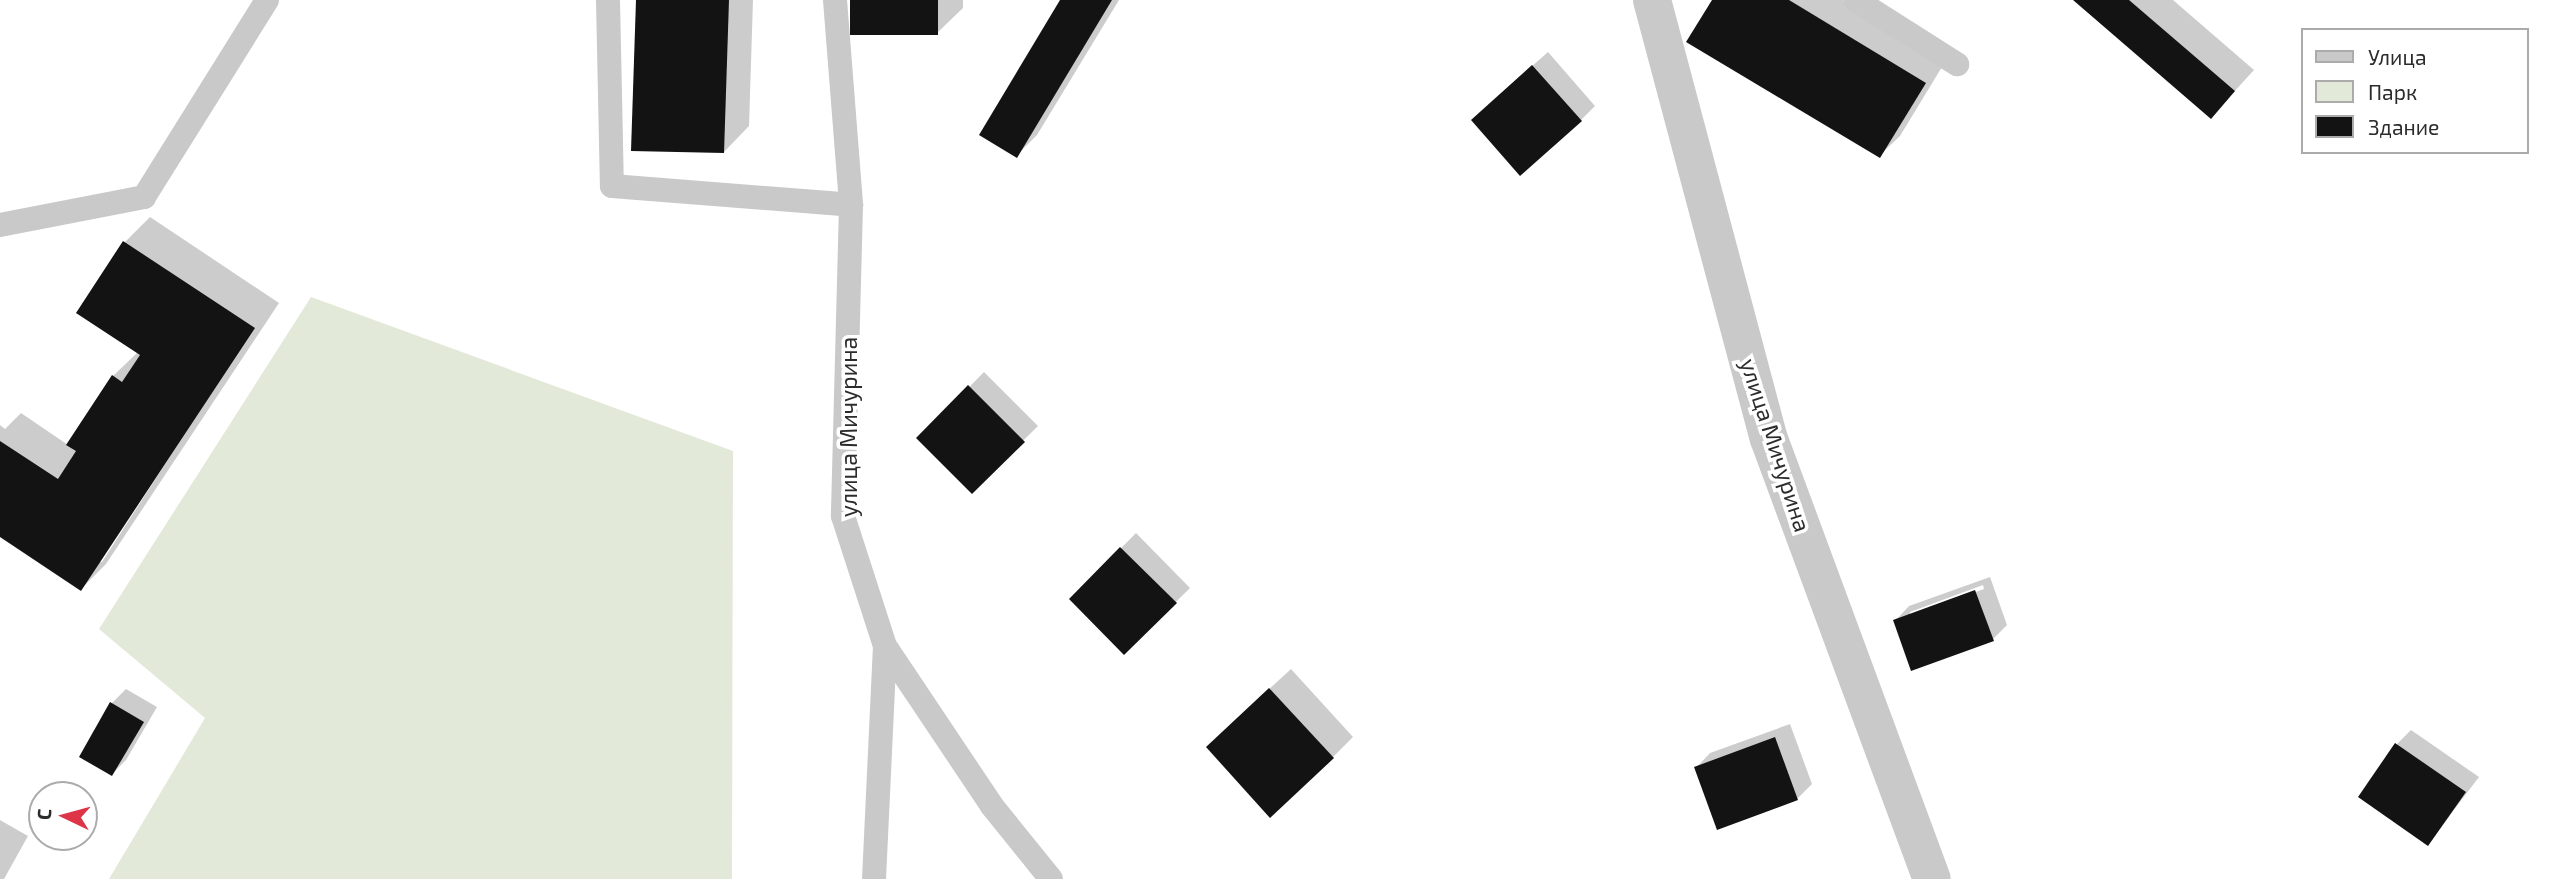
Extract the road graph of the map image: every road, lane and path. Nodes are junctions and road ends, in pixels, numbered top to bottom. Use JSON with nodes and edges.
{"nodes":[{"id":1,"x":267,"y":0,"type":"edge"},
{"id":2,"x":608,"y":0,"type":"edge"},
{"id":3,"x":835,"y":0,"type":"edge"},
{"id":4,"x":1653,"y":0,"type":"edge"},
{"id":5,"x":1856,"y":0,"type":"edge"},
{"id":6,"x":1957,"y":64,"type":"dead end"},
{"id":7,"x":851,"y":205,"type":"junction"},
{"id":8,"x":0,"y":225,"type":"edge"},
{"id":9,"x":885,"y":646,"type":"junction"},
{"id":10,"x":874,"y":879,"type":"edge"},
{"id":11,"x":1051,"y":879,"type":"edge"},
{"id":12,"x":1932,"y":879,"type":"edge"}],
"edges":[{"from":1,"to":8,"type":"lane"},
{"from":2,"to":7,"type":"lane"},
{"from":3,"to":7,"type":"lane","name":"улица Мичурина"},
{"from":4,"to":12,"type":"street","name":"улица Мичурина"},
{"from":5,"to":6,"type":"lane"},
{"from":7,"to":9,"type":"lane","name":"улица Мичурина"},
{"from":9,"to":10,"type":"lane"},
{"from":9,"to":11,"type":"lane","name":"улица Мичурина"}]}
